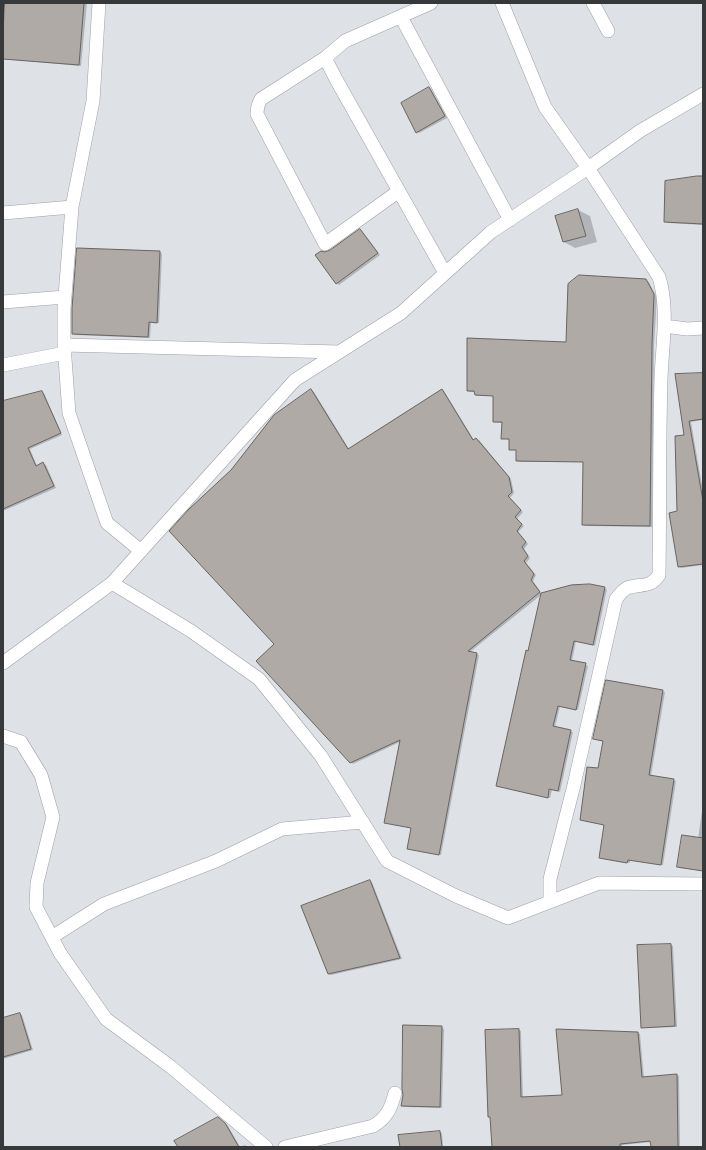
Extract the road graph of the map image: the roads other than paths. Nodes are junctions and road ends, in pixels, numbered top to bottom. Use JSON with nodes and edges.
{"nodes":[{"id":1,"x":99,"y":3,"type":"edge"},
{"id":2,"x":431,"y":3,"type":"edge"},
{"id":3,"x":502,"y":3,"type":"edge"},
{"id":4,"x":593,"y":3,"type":"edge"},
{"id":5,"x":400,"y":17,"type":"junction"},
{"id":6,"x":608,"y":31,"type":"dead end"},
{"id":7,"x":325,"y":58,"type":"junction"},
{"id":8,"x":703,"y":94,"type":"edge"},
{"id":9,"x":588,"y":168,"type":"junction"},
{"id":10,"x":399,"y":191,"type":"junction"},
{"id":11,"x":72,"y":207,"type":"junction"},
{"id":12,"x":3,"y":213,"type":"edge"},
{"id":13,"x":510,"y":220,"type":"junction"},
{"id":14,"x":445,"y":273,"type":"junction"},
{"id":15,"x":65,"y":297,"type":"junction"},
{"id":16,"x":3,"y":302,"type":"edge"},
{"id":17,"x":664,"y":326,"type":"junction"},
{"id":18,"x":703,"y":328,"type":"edge"},
{"id":19,"x":65,"y":349,"type":"junction"},
{"id":20,"x":339,"y":352,"type":"junction"},
{"id":21,"x":3,"y":365,"type":"edge"},
{"id":22,"x":141,"y":551,"type":"junction"},
{"id":23,"x":112,"y":583,"type":"junction"},
{"id":24,"x":3,"y":663,"type":"edge"},
{"id":25,"x":3,"y":736,"type":"edge"},
{"id":26,"x":362,"y":822,"type":"junction"},
{"id":27,"x":703,"y":884,"type":"edge"},
{"id":28,"x":550,"y":901,"type":"junction"},
{"id":29,"x":52,"y":937,"type":"junction"},
{"id":30,"x":395,"y":1093,"type":"dead end"},
{"id":31,"x":266,"y":1147,"type":"edge"},
{"id":32,"x":285,"y":1147,"type":"edge"}],
"edges":[{"from":1,"to":11,"type":"street"},
{"from":2,"to":5,"type":"street"},
{"from":3,"to":9,"type":"street"},
{"from":4,"to":6,"type":"street"},
{"from":5,"to":7,"type":"street"},
{"from":5,"to":13,"type":"street"},
{"from":7,"to":10,"type":"street"},
{"from":7,"to":10,"type":"street"},
{"from":8,"to":9,"type":"street"},
{"from":9,"to":13,"type":"street"},
{"from":9,"to":17,"type":"street"},
{"from":10,"to":14,"type":"street"},
{"from":11,"to":12,"type":"street"},
{"from":11,"to":15,"type":"street"},
{"from":13,"to":14,"type":"street"},
{"from":14,"to":20,"type":"street"},
{"from":15,"to":16,"type":"street"},
{"from":15,"to":19,"type":"street"},
{"from":17,"to":18,"type":"street"},
{"from":17,"to":28,"type":"street"},
{"from":19,"to":20,"type":"street"},
{"from":19,"to":21,"type":"street"},
{"from":19,"to":22,"type":"street"},
{"from":20,"to":22,"type":"street"},
{"from":22,"to":23,"type":"street"},
{"from":23,"to":24,"type":"street"},
{"from":23,"to":26,"type":"street"},
{"from":25,"to":29,"type":"street"},
{"from":26,"to":28,"type":"street"},
{"from":26,"to":29,"type":"street"},
{"from":27,"to":28,"type":"street"},
{"from":29,"to":31,"type":"street"},
{"from":30,"to":32,"type":"street"}]}
